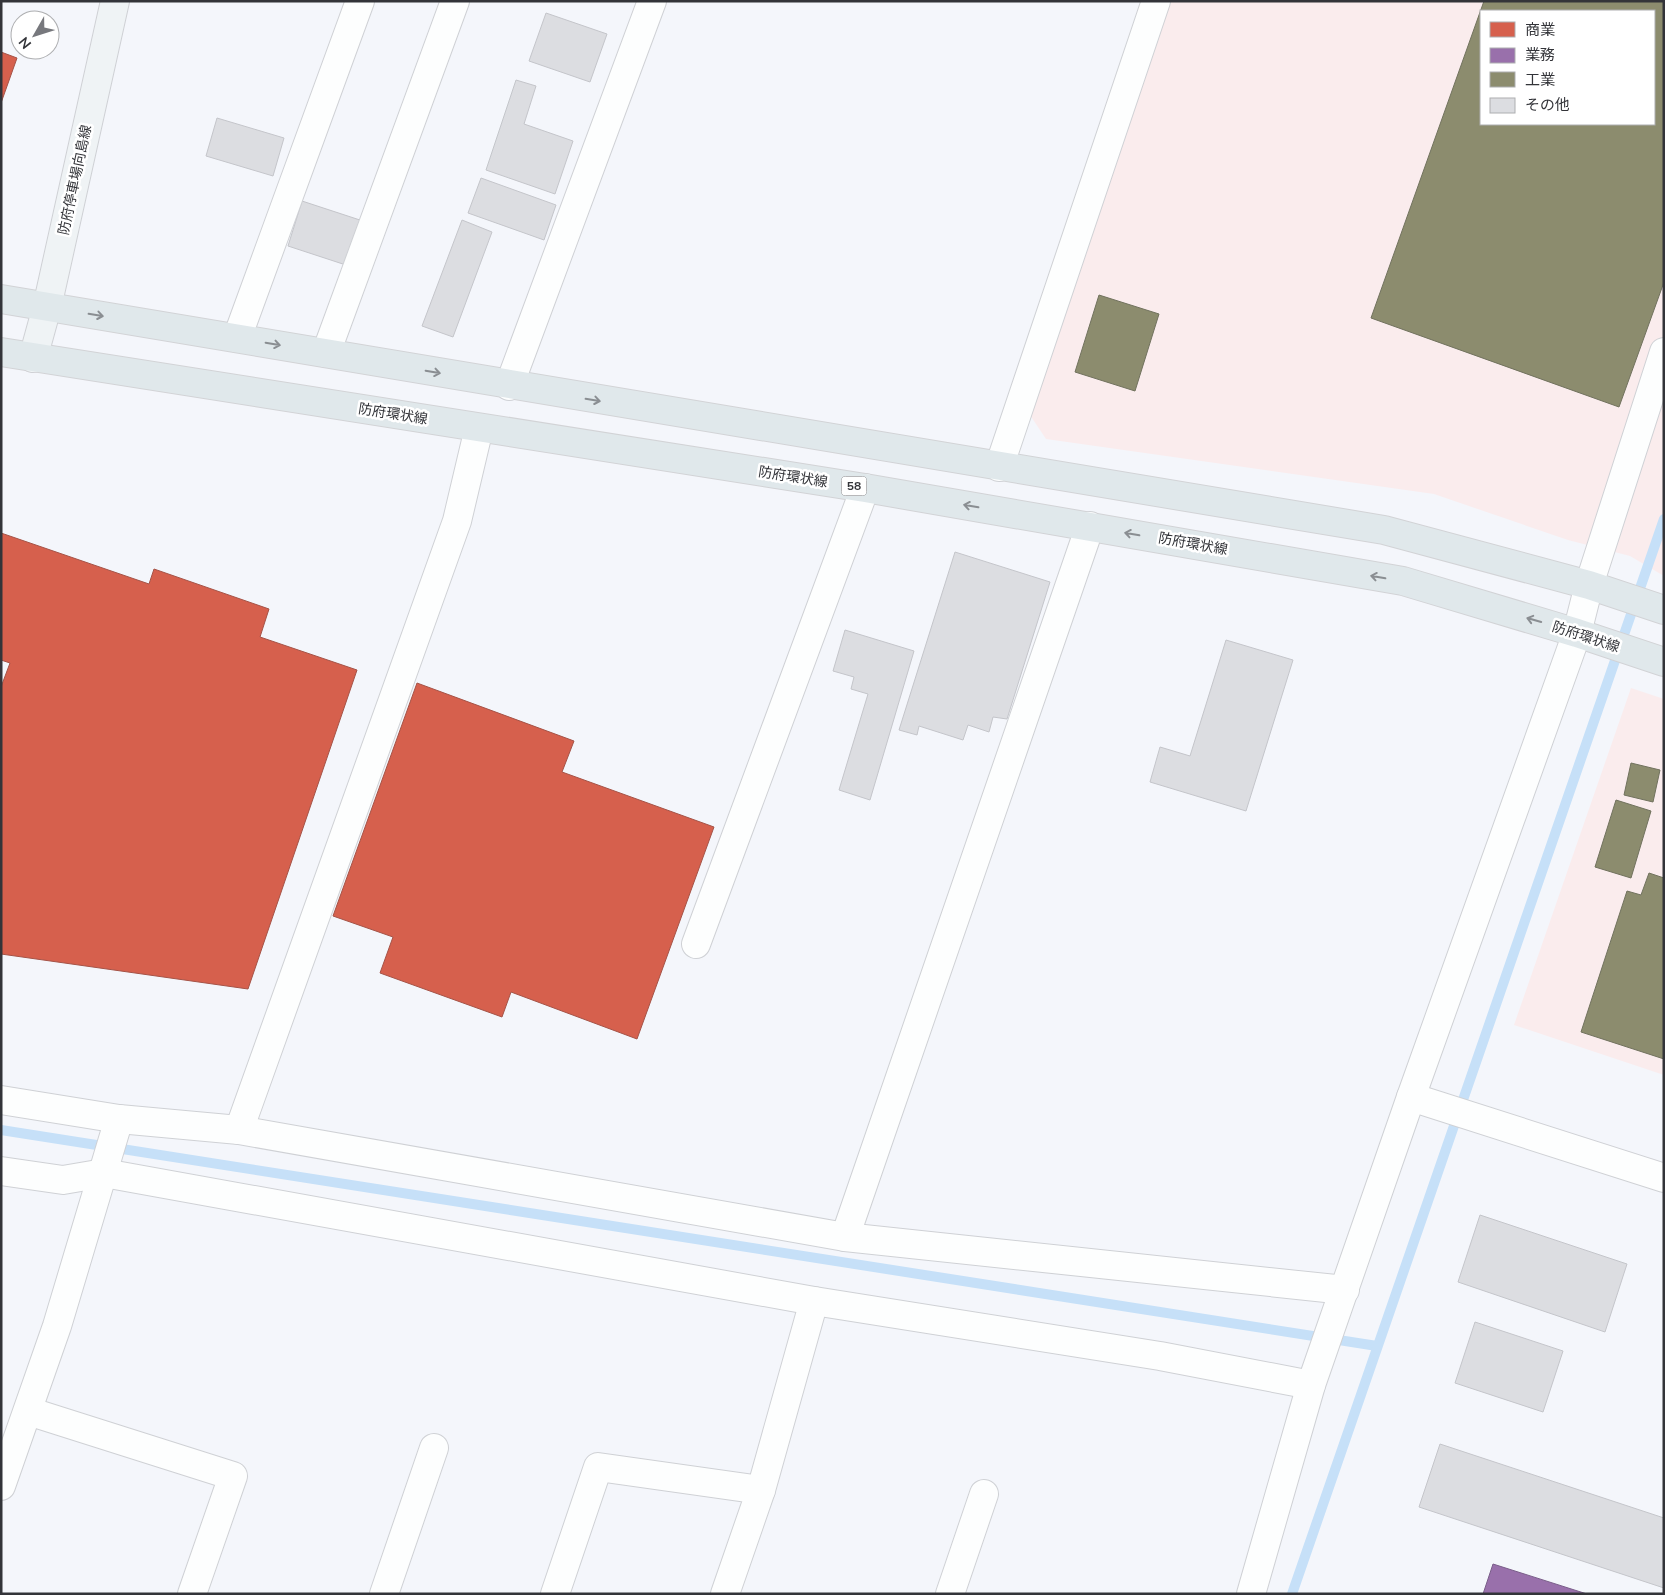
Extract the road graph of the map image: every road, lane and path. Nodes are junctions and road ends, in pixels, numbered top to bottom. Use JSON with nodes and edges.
{"nodes":[{"id":1,"x":115,"y":1,"type":"edge"},
{"id":2,"x":360,"y":1,"type":"edge"},
{"id":3,"x":455,"y":1,"type":"edge"},
{"id":4,"x":652,"y":1,"type":"edge"},
{"id":5,"x":1156,"y":1,"type":"edge"},
{"id":6,"x":1,"y":299,"type":"edge"},
{"id":7,"x":48,"y":307,"type":"junction"},
{"id":8,"x":237,"y":338,"type":"junction"},
{"id":9,"x":1,"y":352,"type":"edge"},
{"id":10,"x":1664,"y":352,"type":"edge"},
{"id":11,"x":326,"y":354,"type":"junction"},
{"id":12,"x":33,"y":358,"type":"junction"},
{"id":13,"x":509,"y":386,"type":"junction"},
{"id":14,"x":479,"y":428,"type":"junction"},
{"id":15,"x":999,"y":468,"type":"junction"},
{"id":16,"x":865,"y":488,"type":"junction"},
{"id":17,"x":1090,"y":526,"type":"junction"},
{"id":18,"x":1589,"y":585,"type":"junction"},
{"id":19,"x":1664,"y":610,"type":"edge"},
{"id":20,"x":1577,"y":633,"type":"junction"},
{"id":21,"x":1664,"y":662,"type":"edge"},
{"id":22,"x":696,"y":944,"type":"dead end"},
{"id":23,"x":1411,"y":1097,"type":"junction"},
{"id":24,"x":1,"y":1100,"type":"edge"},
{"id":25,"x":119,"y":1119,"type":"junction"},
{"id":26,"x":239,"y":1130,"type":"junction"},
{"id":27,"x":1,"y":1171,"type":"edge"},
{"id":28,"x":104,"y":1173,"type":"junction"},
{"id":29,"x":1664,"y":1178,"type":"edge"},
{"id":30,"x":845,"y":1237,"type":"junction"},
{"id":31,"x":1345,"y":1290,"type":"junction"},
{"id":32,"x":814,"y":1301,"type":"junction"},
{"id":33,"x":1312,"y":1385,"type":"junction"},
{"id":34,"x":28,"y":1411,"type":"junction"},
{"id":35,"x":434,"y":1448,"type":"dead end"},
{"id":36,"x":1,"y":1486,"type":"edge"},
{"id":37,"x":761,"y":1490,"type":"junction"},
{"id":38,"x":984,"y":1494,"type":"dead end"},
{"id":39,"x":192,"y":1594,"type":"edge"},
{"id":40,"x":384,"y":1594,"type":"edge"},
{"id":41,"x":555,"y":1594,"type":"edge"},
{"id":42,"x":725,"y":1594,"type":"edge"},
{"id":43,"x":950,"y":1594,"type":"edge"},
{"id":44,"x":1251,"y":1594,"type":"edge"}],
"edges":[{"from":1,"to":7,"type":"main road","name":"防府停車場向島線"},
{"from":2,"to":8,"type":"street"},
{"from":3,"to":11,"type":"street"},
{"from":4,"to":13,"type":"street"},
{"from":5,"to":15,"type":"street"},
{"from":6,"to":7,"type":"main road"},
{"from":7,"to":8,"type":"main road","one_way":true},
{"from":7,"to":12,"type":"main road","name":"防府停車場向島線"},
{"from":8,"to":11,"type":"main road","one_way":true},
{"from":9,"to":12,"type":"main road","name":"防府環状線","number":"58"},
{"from":10,"to":18,"type":"street"},
{"from":11,"to":13,"type":"main road","one_way":true},
{"from":12,"to":14,"type":"main road","name":"防府環状線","number":"58"},
{"from":13,"to":15,"type":"main road","one_way":true},
{"from":14,"to":16,"type":"main road","name":"防府環状線","number":"58"},
{"from":14,"to":26,"type":"street"},
{"from":15,"to":18,"type":"main road"},
{"from":17,"to":16,"type":"main road","name":"防府環状線","number":"58","one_way":true},
{"from":16,"to":22,"type":"street"},
{"from":20,"to":17,"type":"main road","name":"防府環状線","number":"58","one_way":true},
{"from":17,"to":30,"type":"street"},
{"from":18,"to":19,"type":"main road"},
{"from":18,"to":20,"type":"street"},
{"from":20,"to":21,"type":"main road","name":"防府環状線","number":"58"},
{"from":20,"to":23,"type":"street"},
{"from":23,"to":29,"type":"street"},
{"from":23,"to":31,"type":"street"},
{"from":24,"to":25,"type":"street"},
{"from":25,"to":26,"type":"street"},
{"from":25,"to":28,"type":"street"},
{"from":26,"to":30,"type":"street"},
{"from":27,"to":28,"type":"street"},
{"from":28,"to":32,"type":"street"},
{"from":28,"to":34,"type":"street"},
{"from":30,"to":31,"type":"street"},
{"from":31,"to":33,"type":"street"},
{"from":32,"to":33,"type":"street"},
{"from":32,"to":37,"type":"street"},
{"from":33,"to":44,"type":"street"},
{"from":34,"to":36,"type":"street"},
{"from":34,"to":39,"type":"street"},
{"from":35,"to":40,"type":"street"},
{"from":37,"to":41,"type":"street"},
{"from":37,"to":42,"type":"street"},
{"from":38,"to":43,"type":"street"}]}
